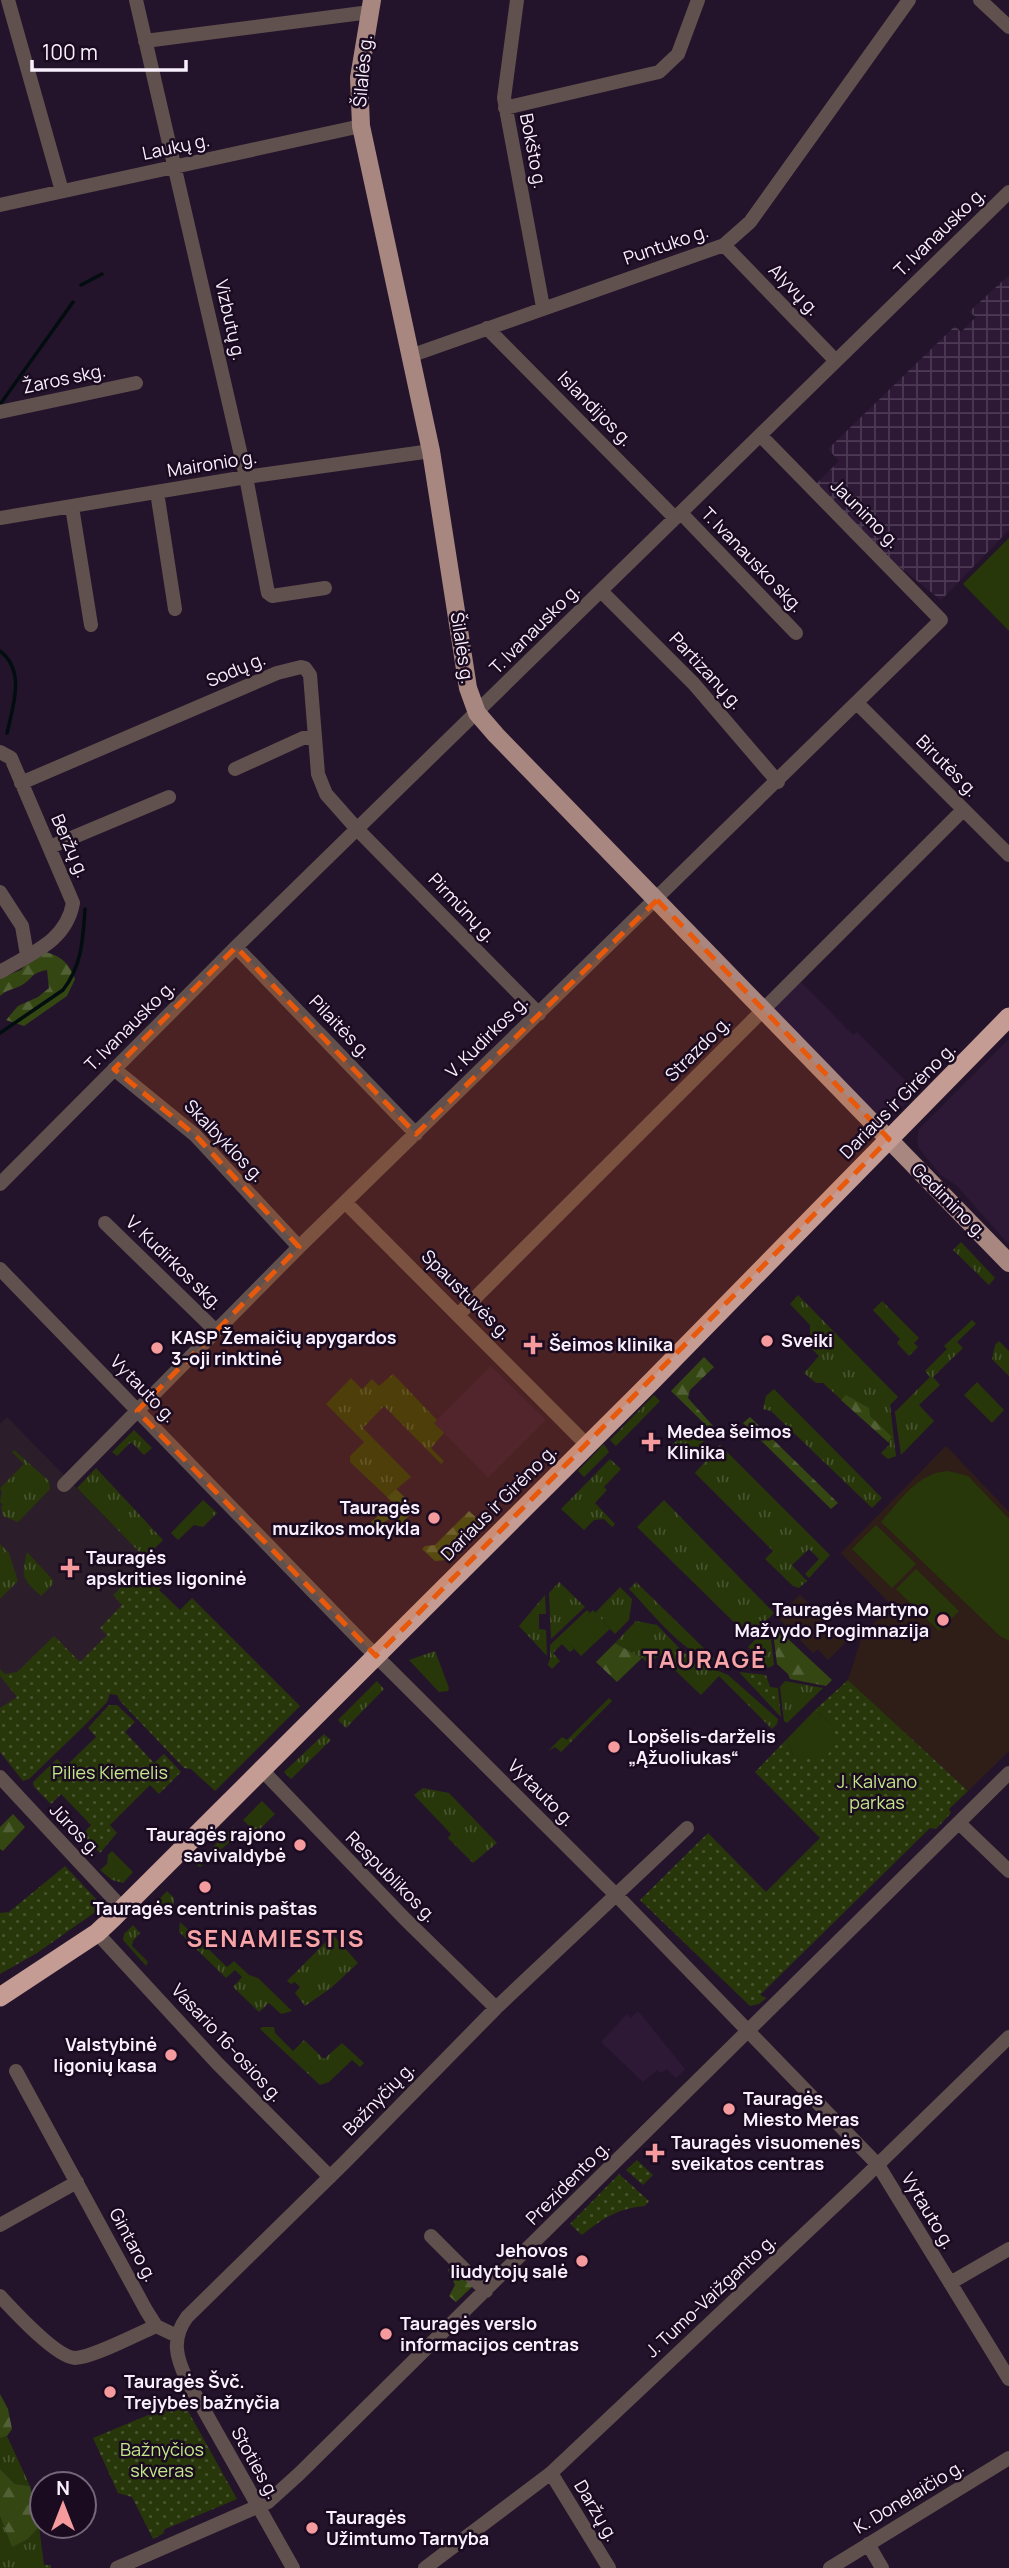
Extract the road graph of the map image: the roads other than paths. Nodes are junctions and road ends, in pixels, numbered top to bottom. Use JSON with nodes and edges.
{"nodes":[{"id":1,"x":8,"y":0,"type":"edge"},
{"id":2,"x":136,"y":0,"type":"edge"},
{"id":3,"x":517,"y":0,"type":"edge"},
{"id":4,"x":698,"y":0,"type":"edge"},
{"id":5,"x":909,"y":0,"type":"edge"},
{"id":6,"x":980,"y":0,"type":"edge"},
{"id":7,"x":371,"y":6,"type":"edge"},
{"id":8,"x":1009,"y":27,"type":"edge"},
{"id":9,"x":145,"y":41,"type":"junction"},
{"id":10,"x":505,"y":108,"type":"junction"},
{"id":11,"x":361,"y":126,"type":"junction"},
{"id":12,"x":176,"y":167,"type":"junction"},
{"id":13,"x":62,"y":191,"type":"junction"},
{"id":14,"x":1009,"y":192,"type":"edge"},
{"id":15,"x":0,"y":205,"type":"edge"},
{"id":16,"x":724,"y":245,"type":"junction"},
{"id":17,"x":542,"y":307,"type":"junction"},
{"id":18,"x":487,"y":328,"type":"junction"},
{"id":19,"x":410,"y":356,"type":"junction"},
{"id":20,"x":836,"y":361,"type":"junction"},
{"id":21,"x":136,"y":383,"type":"dead end"},
{"id":22,"x":0,"y":412,"type":"edge"},
{"id":23,"x":761,"y":436,"type":"junction"},
{"id":24,"x":431,"y":451,"type":"junction"},
{"id":25,"x":246,"y":477,"type":"junction"},
{"id":26,"x":157,"y":492,"type":"junction"},
{"id":27,"x":72,"y":507,"type":"junction"},
{"id":28,"x":678,"y":516,"type":"junction"},
{"id":29,"x":0,"y":518,"type":"edge"},
{"id":30,"x":325,"y":588,"type":"dead end"},
{"id":31,"x":601,"y":590,"type":"junction"},
{"id":32,"x":174,"y":609,"type":"dead end"},
{"id":33,"x":941,"y":621,"type":"joint"},
{"id":34,"x":91,"y":625,"type":"dead end"},
{"id":35,"x":796,"y":633,"type":"dead end"},
{"id":36,"x":858,"y":704,"type":"junction"},
{"id":37,"x":477,"y":713,"type":"junction"},
{"id":38,"x":314,"y":737,"type":"junction"},
{"id":39,"x":0,"y":752,"type":"edge"},
{"id":40,"x":235,"y":769,"type":"dead end"},
{"id":41,"x":778,"y":782,"type":"junction"},
{"id":42,"x":21,"y":783,"type":"junction"},
{"id":43,"x":169,"y":797,"type":"dead end"},
{"id":44,"x":963,"y":810,"type":"junction"},
{"id":45,"x":357,"y":829,"type":"junction"},
{"id":46,"x":50,"y":847,"type":"junction"},
{"id":47,"x":1009,"y":855,"type":"edge"},
{"id":48,"x":0,"y":892,"type":"edge"},
{"id":49,"x":657,"y":900,"type":"junction"},
{"id":50,"x":236,"y":947,"type":"junction"},
{"id":51,"x":27,"y":955,"type":"junction"},
{"id":52,"x":0,"y":972,"type":"edge"},
{"id":53,"x":764,"y":1011,"type":"junction"},
{"id":54,"x":539,"y":1014,"type":"junction"},
{"id":55,"x":1009,"y":1017,"type":"edge"},
{"id":56,"x":114,"y":1069,"type":"junction"},
{"id":57,"x":416,"y":1134,"type":"junction"},
{"id":58,"x":889,"y":1139,"type":"junction"},
{"id":59,"x":0,"y":1184,"type":"edge"},
{"id":60,"x":346,"y":1203,"type":"junction"},
{"id":61,"x":105,"y":1223,"type":"dead end"},
{"id":62,"x":299,"y":1247,"type":"junction"},
{"id":63,"x":1009,"y":1263,"type":"edge"},
{"id":64,"x":0,"y":1269,"type":"edge"},
{"id":65,"x":458,"y":1315,"type":"junction"},
{"id":66,"x":216,"y":1331,"type":"junction"},
{"id":67,"x":137,"y":1411,"type":"junction"},
{"id":68,"x":587,"y":1445,"type":"junction"},
{"id":69,"x":64,"y":1485,"type":"dead end"},
{"id":70,"x":376,"y":1657,"type":"junction"},
{"id":71,"x":262,"y":1770,"type":"junction"},
{"id":72,"x":1009,"y":1773,"type":"edge"},
{"id":73,"x":0,"y":1777,"type":"edge"},
{"id":74,"x":959,"y":1823,"type":"junction"},
{"id":75,"x":687,"y":1828,"type":"dead end"},
{"id":76,"x":1009,"y":1871,"type":"edge"},
{"id":77,"x":616,"y":1895,"type":"junction"},
{"id":78,"x":123,"y":1909,"type":"junction"},
{"id":79,"x":97,"y":1933,"type":"junction"},
{"id":80,"x":0,"y":1997,"type":"edge"},
{"id":81,"x":496,"y":2008,"type":"junction"},
{"id":82,"x":748,"y":2030,"type":"junction"},
{"id":83,"x":1009,"y":2037,"type":"edge"},
{"id":84,"x":16,"y":2071,"type":"dead end"},
{"id":85,"x":878,"y":2165,"type":"junction"},
{"id":86,"x":330,"y":2177,"type":"junction"},
{"id":87,"x":78,"y":2182,"type":"junction"},
{"id":88,"x":0,"y":2225,"type":"edge"},
{"id":89,"x":431,"y":2236,"type":"dead end"},
{"id":90,"x":1009,"y":2249,"type":"edge"},
{"id":91,"x":950,"y":2283,"type":"junction"},
{"id":92,"x":486,"y":2291,"type":"junction"},
{"id":93,"x":0,"y":2296,"type":"edge"},
{"id":94,"x":156,"y":2326,"type":"junction"},
{"id":95,"x":177,"y":2336,"type":"junction"},
{"id":96,"x":1009,"y":2379,"type":"edge"},
{"id":97,"x":1009,"y":2458,"type":"edge"},
{"id":98,"x":551,"y":2473,"type":"junction"},
{"id":99,"x":258,"y":2507,"type":"junction"},
{"id":100,"x":869,"y":2544,"type":"junction"},
{"id":101,"x":117,"y":2568,"type":"edge"},
{"id":102,"x":293,"y":2568,"type":"edge"},
{"id":103,"x":425,"y":2568,"type":"edge"},
{"id":104,"x":609,"y":2568,"type":"edge"},
{"id":105,"x":830,"y":2568,"type":"edge"},
{"id":106,"x":882,"y":2568,"type":"edge"}],
"edges":[{"from":1,"to":13,"type":"street"},
{"from":2,"to":9,"type":"street","name":"Vizbutų g."},
{"from":3,"to":10,"type":"street","name":"Bokšto g."},
{"from":4,"to":10,"type":"street"},
{"from":5,"to":16,"type":"street","name":"Puntuko g."},
{"from":6,"to":8,"type":"street"},
{"from":7,"to":9,"type":"street"},
{"from":7,"to":11,"type":"main road","name":"Šilalės g."},
{"from":9,"to":12,"type":"street","name":"Vizbutų g."},
{"from":10,"to":17,"type":"street","name":"Bokšto g."},
{"from":11,"to":12,"type":"street","name":"Laukų g."},
{"from":11,"to":19,"type":"main road","name":"Šilalės g."},
{"from":12,"to":13,"type":"street","name":"Laukų g."},
{"from":12,"to":25,"type":"street","name":"Vizbutų g."},
{"from":13,"to":15,"type":"street","name":"Laukų g."},
{"from":14,"to":20,"type":"street","name":"T. Ivanausko g."},
{"from":16,"to":17,"type":"street","name":"Puntuko g."},
{"from":16,"to":20,"type":"street","name":"Alyvų g."},
{"from":17,"to":18,"type":"street","name":"Puntuko g."},
{"from":18,"to":19,"type":"street","name":"Puntuko g."},
{"from":18,"to":28,"type":"street","name":"Islandijos g."},
{"from":19,"to":24,"type":"main road","name":"Šilalės g."},
{"from":20,"to":23,"type":"street","name":"T. Ivanausko g."},
{"from":21,"to":22,"type":"street","name":"Žaros skg."},
{"from":23,"to":28,"type":"street","name":"T. Ivanausko g."},
{"from":23,"to":33,"type":"street","name":"Jaunimo g."},
{"from":24,"to":25,"type":"street","name":"Maironio g."},
{"from":24,"to":37,"type":"main road","name":"Šilalės g."},
{"from":25,"to":26,"type":"street","name":"Maironio g."},
{"from":25,"to":30,"type":"street","name":"Vizbutų g."},
{"from":26,"to":27,"type":"street","name":"Maironio g."},
{"from":26,"to":32,"type":"street"},
{"from":27,"to":29,"type":"street","name":"Maironio g."},
{"from":27,"to":34,"type":"street"},
{"from":28,"to":31,"type":"street","name":"T. Ivanausko g."},
{"from":28,"to":35,"type":"street","name":"T. Ivanausko skg."},
{"from":31,"to":37,"type":"street","name":"T. Ivanausko g."},
{"from":31,"to":41,"type":"street","name":"Partizanų g."},
{"from":33,"to":36,"type":"street","name":"V. Kudirkos g."},
{"from":36,"to":41,"type":"street","name":"V. Kudirkos g."},
{"from":36,"to":44,"type":"street","name":"Birutės g."},
{"from":37,"to":45,"type":"street","name":"T. Ivanausko g."},
{"from":37,"to":49,"type":"main road","name":"Šilalės g."},
{"from":38,"to":40,"type":"street"},
{"from":38,"to":42,"type":"street","name":"Sodų g."},
{"from":38,"to":45,"type":"street","name":"Sodų g."},
{"from":39,"to":42,"type":"street","name":"Beržų g."},
{"from":41,"to":49,"type":"street","name":"V. Kudirkos g."},
{"from":42,"to":46,"type":"street","name":"Beržų g."},
{"from":43,"to":46,"type":"street"},
{"from":44,"to":47,"type":"street","name":"Birutės g."},
{"from":44,"to":53,"type":"street","name":"Strazdo g."},
{"from":45,"to":50,"type":"street","name":"T. Ivanausko g."},
{"from":45,"to":54,"type":"street","name":"Pirmūnų g."},
{"from":46,"to":51,"type":"street","name":"Beržų g."},
{"from":48,"to":51,"type":"street"},
{"from":49,"to":53,"type":"main road","name":"Šilalės g."},
{"from":49,"to":54,"type":"street","name":"V. Kudirkos g."},
{"from":50,"to":56,"type":"street","name":"T. Ivanausko g."},
{"from":50,"to":57,"type":"street","name":"Pilaitės g."},
{"from":51,"to":52,"type":"street","name":"Beržų g."},
{"from":53,"to":58,"type":"main road","name":"Šilalės g."},
{"from":53,"to":65,"type":"street","name":"Strazdo g."},
{"from":54,"to":57,"type":"street","name":"V. Kudirkos g."},
{"from":55,"to":58,"type":"highway","name":"Dariaus ir Girėno g."},
{"from":56,"to":59,"type":"street","name":"T. Ivanausko g."},
{"from":56,"to":62,"type":"street","name":"Skalbyklos g."},
{"from":57,"to":60,"type":"street","name":"V. Kudirkos g."},
{"from":58,"to":63,"type":"main road","name":"Gedimino g."},
{"from":58,"to":68,"type":"highway","name":"Dariaus ir Girėno g."},
{"from":60,"to":62,"type":"street","name":"V. Kudirkos g."},
{"from":60,"to":65,"type":"street","name":"Spaustuvės g."},
{"from":61,"to":66,"type":"street","name":"V. Kudirkos skg."},
{"from":62,"to":66,"type":"street","name":"V. Kudirkos g."},
{"from":64,"to":67,"type":"street","name":"Vytauto g."},
{"from":65,"to":68,"type":"street","name":"Spaustuvės g."},
{"from":66,"to":67,"type":"street","name":"V. Kudirkos g."},
{"from":67,"to":69,"type":"street","name":"V. Kudirkos g."},
{"from":67,"to":70,"type":"street","name":"Vytauto g."},
{"from":68,"to":70,"type":"highway","name":"Dariaus ir Girėno g."},
{"from":70,"to":71,"type":"highway","name":"Dariaus ir Girėno g."},
{"from":70,"to":77,"type":"street","name":"Vytauto g."},
{"from":71,"to":78,"type":"highway","name":"Dariaus ir Girėno g."},
{"from":71,"to":81,"type":"street","name":"Respublikos g."},
{"from":72,"to":74,"type":"street","name":"Prezidento g."},
{"from":73,"to":78,"type":"street","name":"Jūros g."},
{"from":74,"to":76,"type":"street"},
{"from":74,"to":82,"type":"street","name":"Prezidento g."},
{"from":75,"to":77,"type":"street","name":"Bažnyčių g."},
{"from":77,"to":81,"type":"street","name":"Bažnyčių g."},
{"from":77,"to":82,"type":"street","name":"Vytauto g."},
{"from":78,"to":79,"type":"highway","name":"Dariaus ir Girėno g."},
{"from":79,"to":80,"type":"highway","name":"Dariaus ir Girėno g."},
{"from":79,"to":86,"type":"street","name":"Vasario 16-osios g."},
{"from":81,"to":86,"type":"street","name":"Bažnyčių g."},
{"from":82,"to":85,"type":"street","name":"Vytauto g."},
{"from":82,"to":92,"type":"street","name":"Prezidento g."},
{"from":83,"to":85,"type":"street","name":"J. Tumo-Vaižganto g."},
{"from":84,"to":87,"type":"street","name":"Gintaro g."},
{"from":85,"to":91,"type":"street","name":"Vytauto g."},
{"from":85,"to":98,"type":"street","name":"J. Tumo-Vaižganto g."},
{"from":86,"to":95,"type":"street","name":"Bažnyčių g."},
{"from":87,"to":88,"type":"street"},
{"from":87,"to":94,"type":"street","name":"Gintaro g."},
{"from":89,"to":92,"type":"street"},
{"from":90,"to":91,"type":"street"},
{"from":91,"to":96,"type":"street","name":"Vytauto g."},
{"from":92,"to":99,"type":"street","name":"Prezidento g."},
{"from":93,"to":94,"type":"street"},
{"from":94,"to":95,"type":"street"},
{"from":95,"to":99,"type":"street","name":"Stoties g."},
{"from":97,"to":100,"type":"street","name":"K. Donelaičio g."},
{"from":98,"to":103,"type":"street","name":"J. Tumo-Vaižganto g."},
{"from":98,"to":104,"type":"street","name":"Daržų g."},
{"from":99,"to":101,"type":"street","name":"Prezidento g."},
{"from":99,"to":102,"type":"street","name":"Stoties g."},
{"from":100,"to":105,"type":"street","name":"K. Donelaičio g."},
{"from":100,"to":106,"type":"street"}]}
